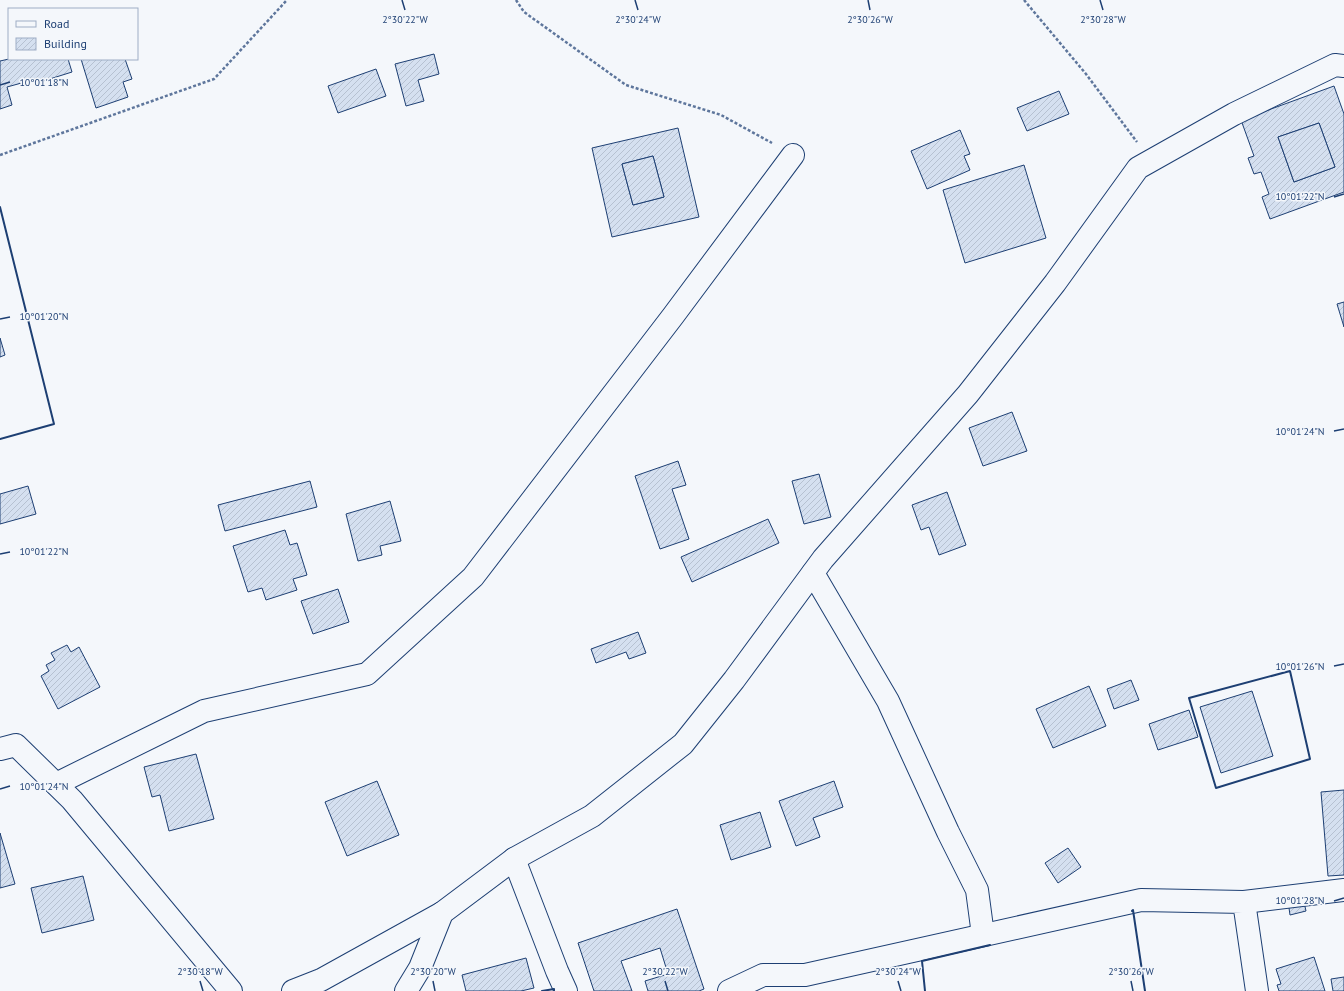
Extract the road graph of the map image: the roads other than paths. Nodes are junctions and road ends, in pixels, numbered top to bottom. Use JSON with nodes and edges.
{"nodes":[{"id":1,"x":1344,"y":66,"type":"edge"},
{"id":2,"x":793,"y":155,"type":"road end"},
{"id":3,"x":813,"y":573,"type":"junction"},
{"id":4,"x":0,"y":749,"type":"edge"},
{"id":5,"x":56,"y":784,"type":"junction"},
{"id":6,"x":514,"y":859,"type":"junction"},
{"id":7,"x":1344,"y":890,"type":"edge"},
{"id":8,"x":1244,"y":902,"type":"junction"},
{"id":9,"x":442,"y":912,"type":"junction"},
{"id":10,"x":983,"y":935,"type":"junction"},
{"id":11,"x":806,"y":983,"type":"edge"},
{"id":12,"x":230,"y":991,"type":"edge"},
{"id":13,"x":293,"y":991,"type":"edge"},
{"id":14,"x":406,"y":991,"type":"edge"},
{"id":15,"x":566,"y":991,"type":"edge"},
{"id":16,"x":729,"y":991,"type":"edge"},
{"id":17,"x":1257,"y":991,"type":"edge"}],
"edges":[{"from":1,"to":3,"type":"street"},
{"from":2,"to":5,"type":"street"},
{"from":3,"to":6,"type":"street"},
{"from":3,"to":10,"type":"street"},
{"from":4,"to":5,"type":"street"},
{"from":5,"to":12,"type":"street"},
{"from":6,"to":9,"type":"street"},
{"from":6,"to":15,"type":"street"},
{"from":7,"to":8,"type":"street"},
{"from":8,"to":10,"type":"street"},
{"from":8,"to":17,"type":"street"},
{"from":9,"to":13,"type":"street"},
{"from":9,"to":14,"type":"street"},
{"from":10,"to":11,"type":"street"},
{"from":11,"to":16,"type":"street"}]}
